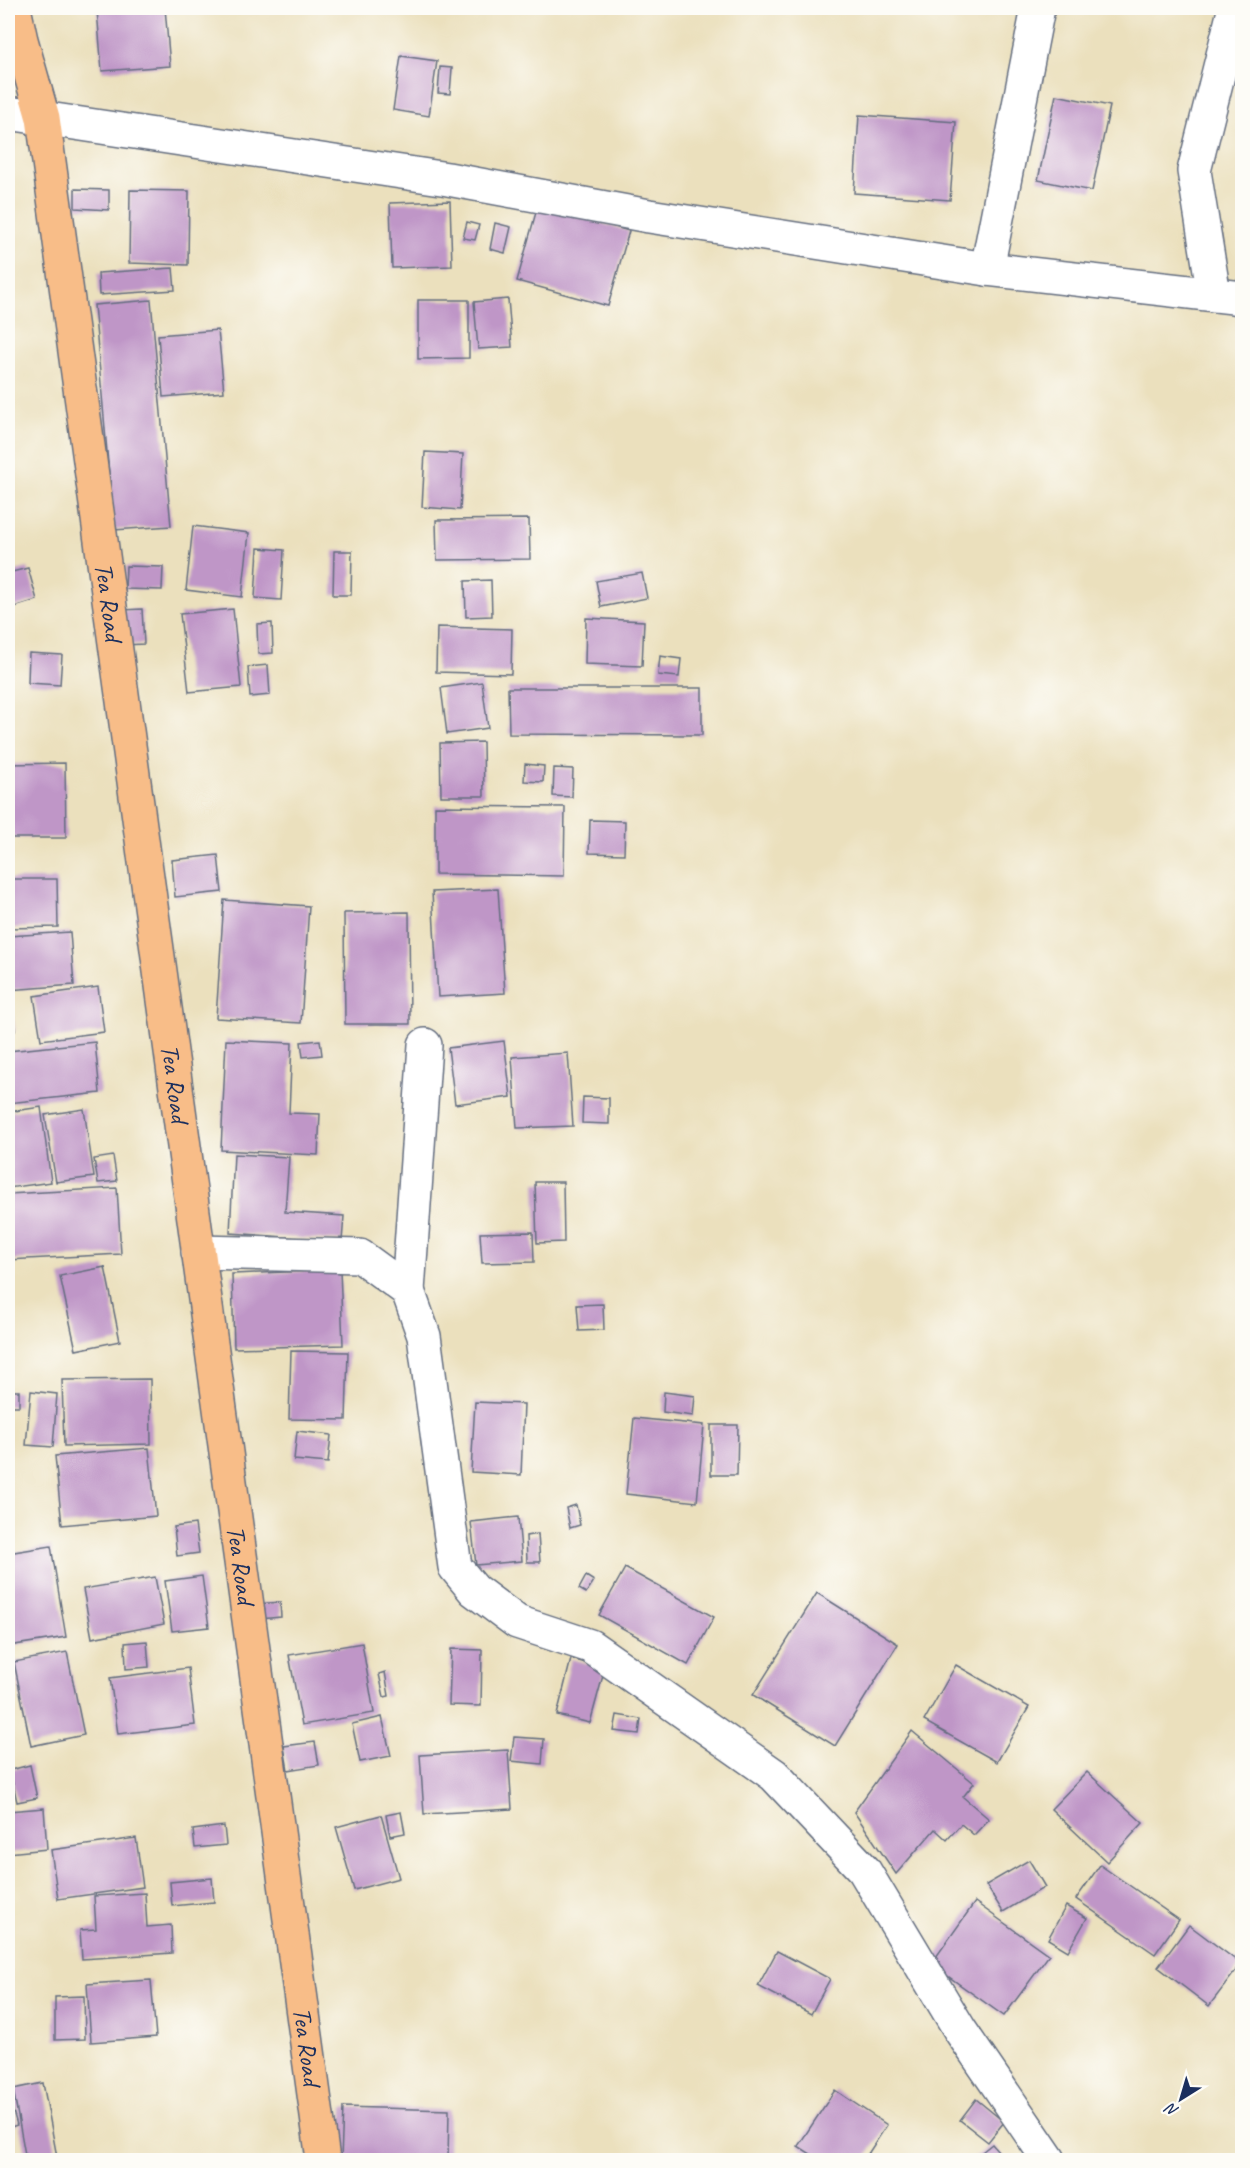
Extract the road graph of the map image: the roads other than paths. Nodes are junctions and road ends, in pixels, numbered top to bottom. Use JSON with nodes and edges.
{"nodes":[{"id":1,"x":14,"y":8,"type":"edge"},
{"id":2,"x":1038,"y":8,"type":"edge"},
{"id":3,"x":1233,"y":15,"type":"dead end"},
{"id":4,"x":8,"y":113,"type":"edge"},
{"id":5,"x":43,"y":118,"type":"junction"},
{"id":6,"x":987,"y":269,"type":"junction"},
{"id":7,"x":1228,"y":296,"type":"edge"},
{"id":8,"x":425,"y":1045,"type":"dead end"},
{"id":9,"x":198,"y":1252,"type":"junction"},
{"id":10,"x":408,"y":1292,"type":"junction"},
{"id":11,"x":322,"y":2160,"type":"edge"},
{"id":12,"x":1049,"y":2160,"type":"edge"}],
"edges":[{"from":1,"to":5,"type":"main road","name":"Tea Road"},
{"from":2,"to":6,"type":"street"},
{"from":3,"to":7,"type":"street"},
{"from":4,"to":5,"type":"street"},
{"from":5,"to":6,"type":"street"},
{"from":5,"to":9,"type":"main road","name":"Tea Road"},
{"from":6,"to":7,"type":"street"},
{"from":8,"to":10,"type":"street"},
{"from":9,"to":10,"type":"street"},
{"from":9,"to":11,"type":"main road","name":"Tea Road"},
{"from":10,"to":12,"type":"street"}]}
